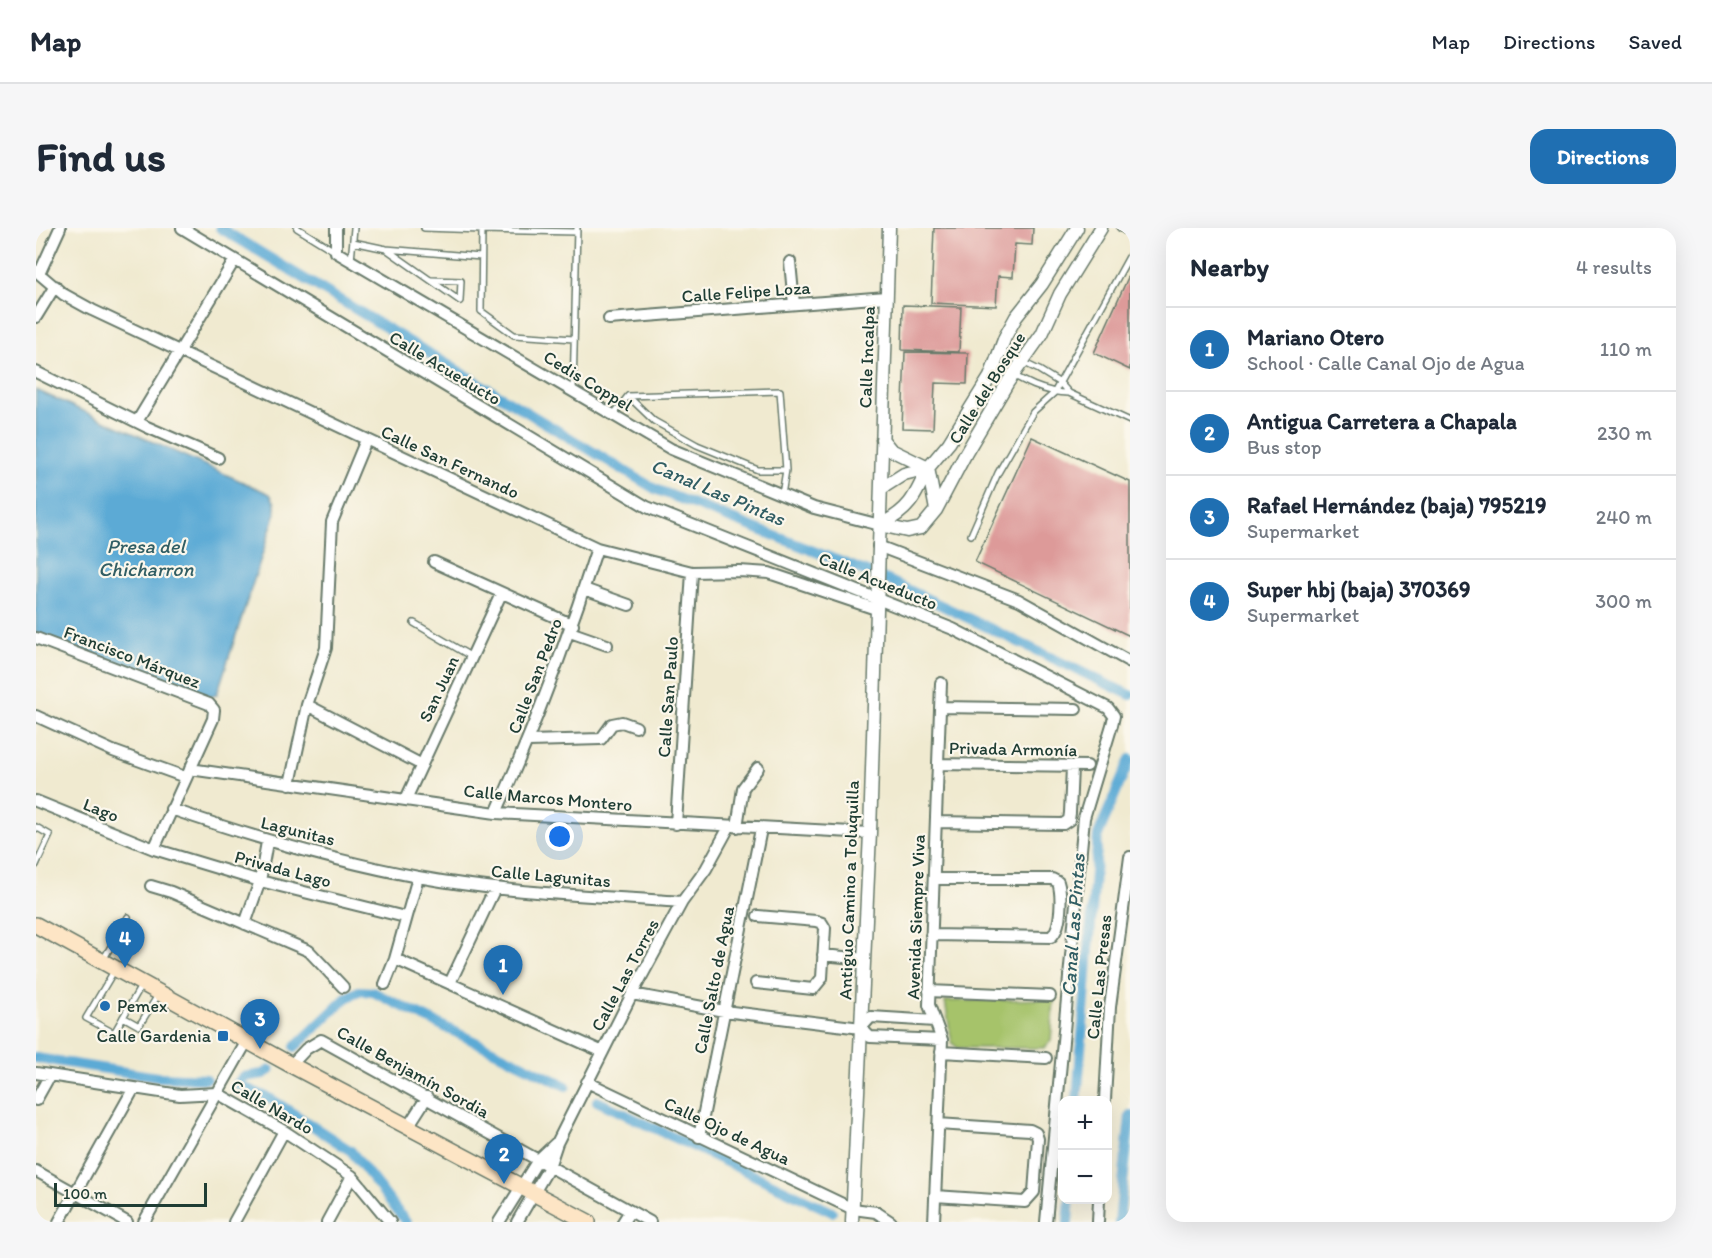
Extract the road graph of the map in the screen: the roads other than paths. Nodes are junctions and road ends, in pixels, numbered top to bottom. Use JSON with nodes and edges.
{"nodes":[{"id":1,"x":60,"y":228,"type":"edge"},
{"id":2,"x":182,"y":228,"type":"edge"},
{"id":3,"x":297,"y":228,"type":"edge"},
{"id":4,"x":336,"y":228,"type":"edge"},
{"id":5,"x":354,"y":228,"type":"edge"},
{"id":6,"x":424,"y":228,"type":"edge"},
{"id":7,"x":888,"y":228,"type":"edge"},
{"id":8,"x":1077,"y":228,"type":"edge"},
{"id":9,"x":1101,"y":228,"type":"edge"},
{"id":10,"x":1120,"y":228,"type":"edge"},
{"id":11,"x":482,"y":230,"type":"junction"},
{"id":12,"x":577,"y":230,"type":"edge"},
{"id":13,"x":1130,"y":234,"type":"edge"},
{"id":14,"x":353,"y":242,"type":"junction"},
{"id":15,"x":386,"y":249,"type":"junction"},
{"id":16,"x":336,"y":252,"type":"junction"},
{"id":17,"x":1130,"y":255,"type":"edge"},
{"id":18,"x":482,"y":257,"type":"junction"},
{"id":19,"x":234,"y":261,"type":"junction"},
{"id":20,"x":351,"y":261,"type":"junction"},
{"id":21,"x":790,"y":262,"type":"dead end"},
{"id":22,"x":38,"y":272,"type":"edge"},
{"id":23,"x":431,"y":280,"type":"junction"},
{"id":24,"x":55,"y":286,"type":"junction"},
{"id":25,"x":886,"y":297,"type":"junction"},
{"id":26,"x":794,"y":304,"type":"junction"},
{"id":27,"x":36,"y":317,"type":"edge"},
{"id":28,"x":609,"y":319,"type":"dead end"},
{"id":29,"x":574,"y":339,"type":"junction"},
{"id":30,"x":179,"y":350,"type":"junction"},
{"id":31,"x":1000,"y":351,"type":"junction"},
{"id":32,"x":1023,"y":361,"type":"junction"},
{"id":33,"x":995,"y":365,"type":"junction"},
{"id":34,"x":36,"y":372,"type":"edge"},
{"id":35,"x":1013,"y":375,"type":"junction"},
{"id":36,"x":1060,"y":383,"type":"junction"},
{"id":37,"x":573,"y":392,"type":"junction"},
{"id":38,"x":1054,"y":393,"type":"junction"},
{"id":39,"x":1069,"y":393,"type":"junction"},
{"id":40,"x":628,"y":396,"type":"junction"},
{"id":41,"x":613,"y":415,"type":"junction"},
{"id":42,"x":138,"y":420,"type":"junction"},
{"id":43,"x":1130,"y":421,"type":"edge"},
{"id":44,"x":882,"y":439,"type":"junction"},
{"id":45,"x":366,"y":440,"type":"junction"},
{"id":46,"x":218,"y":458,"type":"dead end"},
{"id":47,"x":928,"y":468,"type":"junction"},
{"id":48,"x":786,"y":470,"type":"junction"},
{"id":49,"x":882,"y":488,"type":"junction"},
{"id":50,"x":782,"y":495,"type":"junction"},
{"id":51,"x":936,"y":510,"type":"junction"},
{"id":52,"x":880,"y":525,"type":"junction"},
{"id":53,"x":971,"y":535,"type":"dead end"},
{"id":54,"x":878,"y":546,"type":"junction"},
{"id":55,"x":597,"y":548,"type":"junction"},
{"id":56,"x":434,"y":562,"type":"dead end"},
{"id":57,"x":692,"y":573,"type":"junction"},
{"id":58,"x":584,"y":589,"type":"junction"},
{"id":59,"x":501,"y":594,"type":"junction"},
{"id":60,"x":876,"y":603,"type":"junction"},
{"id":61,"x":629,"y":605,"type":"dead end"},
{"id":62,"x":414,"y":623,"type":"dead end"},
{"id":63,"x":571,"y":628,"type":"junction"},
{"id":64,"x":36,"y":638,"type":"edge"},
{"id":65,"x":607,"y":645,"type":"dead end"},
{"id":66,"x":472,"y":657,"type":"junction"},
{"id":67,"x":1130,"y":662,"type":"edge"},
{"id":68,"x":941,"y":683,"type":"dead end"},
{"id":69,"x":307,"y":705,"type":"junction"},
{"id":70,"x":940,"y":707,"type":"junction"},
{"id":71,"x":1076,"y":709,"type":"dead end"},
{"id":72,"x":36,"y":716,"type":"edge"},
{"id":73,"x":636,"y":727,"type":"dead end"},
{"id":74,"x":529,"y":741,"type":"junction"},
{"id":75,"x":938,"y":764,"type":"junction"},
{"id":76,"x":422,"y":765,"type":"junction"},
{"id":77,"x":1087,"y":766,"type":"dead end"},
{"id":78,"x":1072,"y":767,"type":"junction"},
{"id":79,"x":758,"y":768,"type":"dead end"},
{"id":80,"x":187,"y":773,"type":"junction"},
{"id":81,"x":290,"y":784,"type":"junction"},
{"id":82,"x":406,"y":799,"type":"junction"},
{"id":83,"x":36,"y":801,"type":"edge"},
{"id":84,"x":171,"y":809,"type":"junction"},
{"id":85,"x":496,"y":813,"type":"junction"},
{"id":86,"x":936,"y":822,"type":"junction"},
{"id":87,"x":676,"y":824,"type":"junction"},
{"id":88,"x":36,"y":827,"type":"edge"},
{"id":89,"x":733,"y":827,"type":"junction"},
{"id":90,"x":761,"y":829,"type":"junction"},
{"id":91,"x":870,"y":833,"type":"junction"},
{"id":92,"x":267,"y":842,"type":"junction"},
{"id":93,"x":154,"y":849,"type":"junction"},
{"id":94,"x":1130,"y":857,"type":"edge"},
{"id":95,"x":36,"y":865,"type":"edge"},
{"id":96,"x":418,"y":877,"type":"junction"},
{"id":97,"x":934,"y":879,"type":"junction"},
{"id":98,"x":260,"y":881,"type":"junction"},
{"id":99,"x":151,"y":886,"type":"dead end"},
{"id":100,"x":495,"y":888,"type":"junction"},
{"id":101,"x":682,"y":902,"type":"junction"},
{"id":102,"x":758,"y":916,"type":"dead end"},
{"id":103,"x":128,"y":917,"type":"dead end"},
{"id":104,"x":405,"y":917,"type":"junction"},
{"id":105,"x":245,"y":924,"type":"junction"},
{"id":106,"x":36,"y":925,"type":"edge"},
{"id":107,"x":932,"y":935,"type":"junction"},
{"id":108,"x":823,"y":955,"type":"junction"},
{"id":109,"x":864,"y":958,"type":"junction"},
{"id":110,"x":395,"y":959,"type":"junction"},
{"id":111,"x":108,"y":966,"type":"junction"},
{"id":112,"x":450,"y":983,"type":"junction"},
{"id":113,"x":756,"y":983,"type":"dead end"},
{"id":114,"x":142,"y":984,"type":"junction"},
{"id":115,"x":385,"y":984,"type":"dead end"},
{"id":116,"x":343,"y":987,"type":"dead end"},
{"id":117,"x":929,"y":991,"type":"junction"},
{"id":118,"x":159,"y":993,"type":"junction"},
{"id":119,"x":632,"y":994,"type":"junction"},
{"id":120,"x":1050,"y":996,"type":"dead end"},
{"id":121,"x":724,"y":1011,"type":"junction"},
{"id":122,"x":123,"y":1017,"type":"junction"},
{"id":123,"x":935,"y":1021,"type":"junction"},
{"id":124,"x":861,"y":1028,"type":"junction"},
{"id":125,"x":247,"y":1041,"type":"junction"},
{"id":126,"x":942,"y":1046,"type":"junction"},
{"id":127,"x":603,"y":1052,"type":"junction"},
{"id":128,"x":1046,"y":1058,"type":"dead end"},
{"id":129,"x":291,"y":1065,"type":"junction"},
{"id":130,"x":36,"y":1072,"type":"edge"},
{"id":131,"x":50,"y":1075,"type":"junction"},
{"id":132,"x":587,"y":1082,"type":"junction"},
{"id":133,"x":134,"y":1088,"type":"junction"},
{"id":134,"x":217,"y":1093,"type":"junction"},
{"id":135,"x":1105,"y":1096,"type":"edge"},
{"id":136,"x":427,"y":1097,"type":"junction"},
{"id":137,"x":36,"y":1100,"type":"edge"},
{"id":138,"x":938,"y":1124,"type":"junction"},
{"id":139,"x":409,"y":1125,"type":"junction"},
{"id":140,"x":284,"y":1131,"type":"junction"},
{"id":141,"x":699,"y":1137,"type":"junction"},
{"id":142,"x":556,"y":1143,"type":"junction"},
{"id":143,"x":538,"y":1160,"type":"junction"},
{"id":144,"x":549,"y":1167,"type":"junction"},
{"id":145,"x":36,"y":1172,"type":"edge"},
{"id":146,"x":352,"y":1176,"type":"junction"},
{"id":147,"x":526,"y":1191,"type":"junction"},
{"id":148,"x":75,"y":1193,"type":"junction"},
{"id":149,"x":935,"y":1196,"type":"junction"},
{"id":150,"x":1100,"y":1204,"type":"edge"},
{"id":151,"x":508,"y":1208,"type":"junction"},
{"id":152,"x":853,"y":1209,"type":"junction"},
{"id":153,"x":630,"y":1211,"type":"junction"},
{"id":154,"x":519,"y":1219,"type":"edge"},
{"id":155,"x":59,"y":1222,"type":"edge"},
{"id":156,"x":127,"y":1222,"type":"edge"},
{"id":157,"x":144,"y":1222,"type":"edge"},
{"id":158,"x":234,"y":1222,"type":"edge"},
{"id":159,"x":327,"y":1222,"type":"edge"},
{"id":160,"x":390,"y":1222,"type":"edge"},
{"id":161,"x":499,"y":1222,"type":"edge"},
{"id":162,"x":588,"y":1222,"type":"edge"},
{"id":163,"x":623,"y":1222,"type":"edge"},
{"id":164,"x":650,"y":1222,"type":"edge"},
{"id":165,"x":852,"y":1222,"type":"edge"},
{"id":166,"x":891,"y":1222,"type":"edge"},
{"id":167,"x":934,"y":1222,"type":"edge"},
{"id":168,"x":1046,"y":1222,"type":"edge"},
{"id":169,"x":1098,"y":1222,"type":"edge"}],
"edges":[{"from":1,"to":22,"type":"street"},
{"from":2,"to":19,"type":"street","name":"Calle Acueducto"},
{"from":3,"to":16,"type":"lane","name":"Cedis Coppel"},
{"from":4,"to":16,"type":"street"},
{"from":5,"to":14,"type":"lane"},
{"from":6,"to":11,"type":"lane"},
{"from":7,"to":25,"type":"street","name":"Calle Incalpa"},
{"from":8,"to":31,"type":"street","name":"Calle del Bosque"},
{"from":9,"to":32,"type":"street","name":"Calle del Bosque"},
{"from":10,"to":13,"type":"lane"},
{"from":11,"to":12,"type":"lane"},
{"from":11,"to":18,"type":"lane"},
{"from":12,"to":29,"type":"lane"},
{"from":14,"to":15,"type":"lane"},
{"from":14,"to":20,"type":"lane"},
{"from":15,"to":18,"type":"lane"},
{"from":15,"to":23,"type":"lane"},
{"from":16,"to":20,"type":"street","name":"Cedis Coppel"},
{"from":17,"to":36,"type":"lane"},
{"from":18,"to":29,"type":"lane"},
{"from":19,"to":30,"type":"street"},
{"from":19,"to":60,"type":"street","name":"Calle Acueducto"},
{"from":20,"to":37,"type":"street","name":"Cedis Coppel"},
{"from":21,"to":26,"type":"street"},
{"from":22,"to":24,"type":"street","name":"Calle San Fernando"},
{"from":23,"to":23,"type":"lane"},
{"from":24,"to":27,"type":"street"},
{"from":24,"to":30,"type":"street","name":"Calle San Fernando"},
{"from":25,"to":26,"type":"street","name":"Calle Felipe Loza"},
{"from":25,"to":44,"type":"street","name":"Calle Incalpa"},
{"from":26,"to":28,"type":"street","name":"Calle Felipe Loza"},
{"from":29,"to":37,"type":"lane"},
{"from":30,"to":42,"type":"street"},
{"from":30,"to":45,"type":"street","name":"Calle San Fernando"},
{"from":31,"to":32,"type":"lane"},
{"from":31,"to":33,"type":"street","name":"Calle del Bosque"},
{"from":32,"to":35,"type":"street","name":"Calle del Bosque"},
{"from":32,"to":36,"type":"lane"},
{"from":33,"to":35,"type":"lane"},
{"from":33,"to":47,"type":"street","name":"Calle del Bosque"},
{"from":34,"to":42,"type":"street"},
{"from":35,"to":38,"type":"lane"},
{"from":35,"to":51,"type":"street","name":"Calle del Bosque"},
{"from":36,"to":38,"type":"lane"},
{"from":36,"to":39,"type":"lane"},
{"from":37,"to":41,"type":"street","name":"Cedis Coppel"},
{"from":38,"to":39,"type":"lane"},
{"from":38,"to":53,"type":"lane"},
{"from":39,"to":43,"type":"lane"},
{"from":40,"to":41,"type":"lane"},
{"from":40,"to":48,"type":"lane"},
{"from":40,"to":48,"type":"lane"},
{"from":41,"to":50,"type":"street","name":"Cedis Coppel"},
{"from":42,"to":46,"type":"street"},
{"from":44,"to":47,"type":"street"},
{"from":44,"to":49,"type":"street","name":"Calle Incalpa"},
{"from":45,"to":55,"type":"street","name":"Calle San Fernando"},
{"from":45,"to":69,"type":"street"},
{"from":47,"to":49,"type":"street"},
{"from":47,"to":51,"type":"street"},
{"from":47,"to":52,"type":"street"},
{"from":48,"to":50,"type":"lane"},
{"from":49,"to":52,"type":"street","name":"Calle Incalpa"},
{"from":50,"to":52,"type":"street","name":"Cedis Coppel"},
{"from":51,"to":52,"type":"street","name":"Calle del Bosque"},
{"from":52,"to":54,"type":"street"},
{"from":54,"to":60,"type":"street","name":"Antiguo Camino a Toluquilla"},
{"from":54,"to":67,"type":"street","name":"Calle Acueducto"},
{"from":55,"to":57,"type":"street","name":"Calle San Fernando"},
{"from":55,"to":58,"type":"street","name":"Calle San Pedro"},
{"from":56,"to":59,"type":"street"},
{"from":57,"to":60,"type":"street","name":"Calle San Fernando"},
{"from":57,"to":87,"type":"street","name":"Calle San Paulo"},
{"from":58,"to":61,"type":"street"},
{"from":58,"to":63,"type":"street","name":"Calle San Pedro"},
{"from":59,"to":63,"type":"street"},
{"from":59,"to":66,"type":"street","name":"San Juan"},
{"from":60,"to":91,"type":"street","name":"Antiguo Camino a Toluquilla"},
{"from":60,"to":168,"type":"street","name":"Calle Acueducto"},
{"from":62,"to":66,"type":"lane"},
{"from":63,"to":65,"type":"street"},
{"from":63,"to":74,"type":"street","name":"Calle San Pedro"},
{"from":64,"to":80,"type":"street","name":"Francisco Márquez"},
{"from":66,"to":76,"type":"street","name":"San Juan"},
{"from":68,"to":70,"type":"street","name":"Avenida Siempre Viva"},
{"from":69,"to":76,"type":"street"},
{"from":69,"to":81,"type":"street"},
{"from":70,"to":71,"type":"street"},
{"from":70,"to":75,"type":"street","name":"Avenida Siempre Viva"},
{"from":72,"to":80,"type":"street","name":"Calle Marcos Montero"},
{"from":73,"to":74,"type":"street"},
{"from":74,"to":85,"type":"street","name":"Calle San Pedro"},
{"from":75,"to":78,"type":"street","name":"Privada Armonía"},
{"from":75,"to":86,"type":"street","name":"Avenida Siempre Viva"},
{"from":76,"to":82,"type":"street","name":"San Juan"},
{"from":77,"to":78,"type":"street","name":"Privada Armonía"},
{"from":78,"to":86,"type":"street"},
{"from":79,"to":89,"type":"street","name":"Calle Las Torres"},
{"from":80,"to":81,"type":"street","name":"Calle Marcos Montero"},
{"from":80,"to":84,"type":"street"},
{"from":81,"to":82,"type":"street","name":"Calle Marcos Montero"},
{"from":82,"to":85,"type":"street","name":"Calle Marcos Montero"},
{"from":83,"to":93,"type":"street","name":"Lago"},
{"from":84,"to":92,"type":"street","name":"Lagunitas"},
{"from":84,"to":93,"type":"street"},
{"from":85,"to":87,"type":"street","name":"Calle Marcos Montero"},
{"from":86,"to":97,"type":"street","name":"Avenida Siempre Viva"},
{"from":87,"to":89,"type":"street","name":"Calle Marcos Montero"},
{"from":88,"to":95,"type":"lane"},
{"from":89,"to":90,"type":"street","name":"Calle Marcos Montero"},
{"from":89,"to":101,"type":"street","name":"Calle Las Torres"},
{"from":90,"to":91,"type":"street","name":"Calle Marcos Montero"},
{"from":90,"to":121,"type":"street","name":"Calle Salto de Agua"},
{"from":91,"to":109,"type":"street","name":"Antiguo Camino a Toluquilla"},
{"from":92,"to":96,"type":"street","name":"Lagunitas"},
{"from":92,"to":98,"type":"street"},
{"from":93,"to":98,"type":"street","name":"Privada Lago"},
{"from":94,"to":135,"type":"street","name":"Calle Las Presas"},
{"from":96,"to":100,"type":"street","name":"Calle Lagunitas"},
{"from":96,"to":104,"type":"street"},
{"from":97,"to":107,"type":"street","name":"Avenida Siempre Viva"},
{"from":97,"to":107,"type":"street"},
{"from":98,"to":104,"type":"street","name":"Privada Lago"},
{"from":98,"to":105,"type":"street"},
{"from":99,"to":105,"type":"street"},
{"from":100,"to":101,"type":"street","name":"Calle Lagunitas"},
{"from":100,"to":112,"type":"street"},
{"from":101,"to":119,"type":"street","name":"Calle Las Torres"},
{"from":102,"to":108,"type":"street"},
{"from":103,"to":111,"type":"lane"},
{"from":104,"to":110,"type":"street"},
{"from":105,"to":116,"type":"street"},
{"from":106,"to":111,"type":"main road"},
{"from":107,"to":117,"type":"street","name":"Avenida Siempre Viva"},
{"from":108,"to":109,"type":"street"},
{"from":108,"to":113,"type":"street"},
{"from":109,"to":124,"type":"street","name":"Antiguo Camino a Toluquilla"},
{"from":110,"to":112,"type":"street"},
{"from":110,"to":115,"type":"street"},
{"from":111,"to":114,"type":"main road"},
{"from":111,"to":122,"type":"lane"},
{"from":112,"to":127,"type":"street"},
{"from":114,"to":118,"type":"main road"},
{"from":114,"to":122,"type":"lane"},
{"from":117,"to":120,"type":"street"},
{"from":117,"to":123,"type":"street","name":"Avenida Siempre Viva"},
{"from":118,"to":122,"type":"lane"},
{"from":118,"to":125,"type":"main road"},
{"from":119,"to":121,"type":"street"},
{"from":119,"to":127,"type":"street","name":"Calle Las Torres"},
{"from":121,"to":124,"type":"street"},
{"from":121,"to":141,"type":"street","name":"Calle Salto de Agua"},
{"from":123,"to":124,"type":"street"},
{"from":123,"to":126,"type":"street","name":"Avenida Siempre Viva"},
{"from":124,"to":126,"type":"street"},
{"from":124,"to":152,"type":"street","name":"Antiguo Camino a Toluquilla"},
{"from":125,"to":129,"type":"main road"},
{"from":125,"to":134,"type":"street"},
{"from":126,"to":128,"type":"street"},
{"from":126,"to":138,"type":"street","name":"Avenida Siempre Viva"},
{"from":127,"to":132,"type":"street","name":"Calle Las Torres"},
{"from":129,"to":136,"type":"street","name":"Calle Benjamín Sordia"},
{"from":129,"to":139,"type":"main road"},
{"from":130,"to":131,"type":"street","name":"Calle Nardo"},
{"from":131,"to":133,"type":"street","name":"Calle Nardo"},
{"from":131,"to":137,"type":"street"},
{"from":132,"to":141,"type":"street","name":"Calle Ojo de Agua"},
{"from":132,"to":142,"type":"street","name":"Calle Las Torres"},
{"from":133,"to":134,"type":"street","name":"Calle Nardo"},
{"from":133,"to":148,"type":"street"},
{"from":134,"to":140,"type":"street","name":"Calle Nardo"},
{"from":134,"to":157,"type":"street"},
{"from":136,"to":139,"type":"street"},
{"from":136,"to":143,"type":"street","name":"Calle Benjamín Sordia"},
{"from":138,"to":149,"type":"street","name":"Avenida Siempre Viva"},
{"from":138,"to":149,"type":"street"},
{"from":139,"to":147,"type":"main road"},
{"from":140,"to":146,"type":"street","name":"Calle Nardo"},
{"from":140,"to":158,"type":"street"},
{"from":141,"to":152,"type":"street","name":"Calle Ojo de Agua"},
{"from":142,"to":143,"type":"street","name":"Calle Las Torres"},
{"from":142,"to":144,"type":"street","name":"Calle Las Torres"},
{"from":143,"to":144,"type":"street","name":"Calle Benjamín Sordia"},
{"from":143,"to":147,"type":"street","name":"Calle Las Torres"},
{"from":144,"to":147,"type":"street","name":"Calle Las Torres"},
{"from":144,"to":153,"type":"street","name":"Calle Benjamín Sordia"},
{"from":145,"to":148,"type":"street"},
{"from":146,"to":159,"type":"street"},
{"from":146,"to":160,"type":"street","name":"Calle Nardo"},
{"from":147,"to":151,"type":"street"},
{"from":147,"to":154,"type":"street"},
{"from":147,"to":162,"type":"main road"},
{"from":148,"to":155,"type":"street"},
{"from":148,"to":156,"type":"street"},
{"from":149,"to":167,"type":"street","name":"Avenida Siempre Viva"},
{"from":150,"to":169,"type":"street"},
{"from":151,"to":154,"type":"street"},
{"from":151,"to":161,"type":"street"},
{"from":152,"to":165,"type":"street","name":"Antiguo Camino a Toluquilla"},
{"from":152,"to":166,"type":"street","name":"Calle Ojo de Agua"},
{"from":153,"to":163,"type":"street"},
{"from":153,"to":164,"type":"street","name":"Calle Benjamín Sordia"}]}
